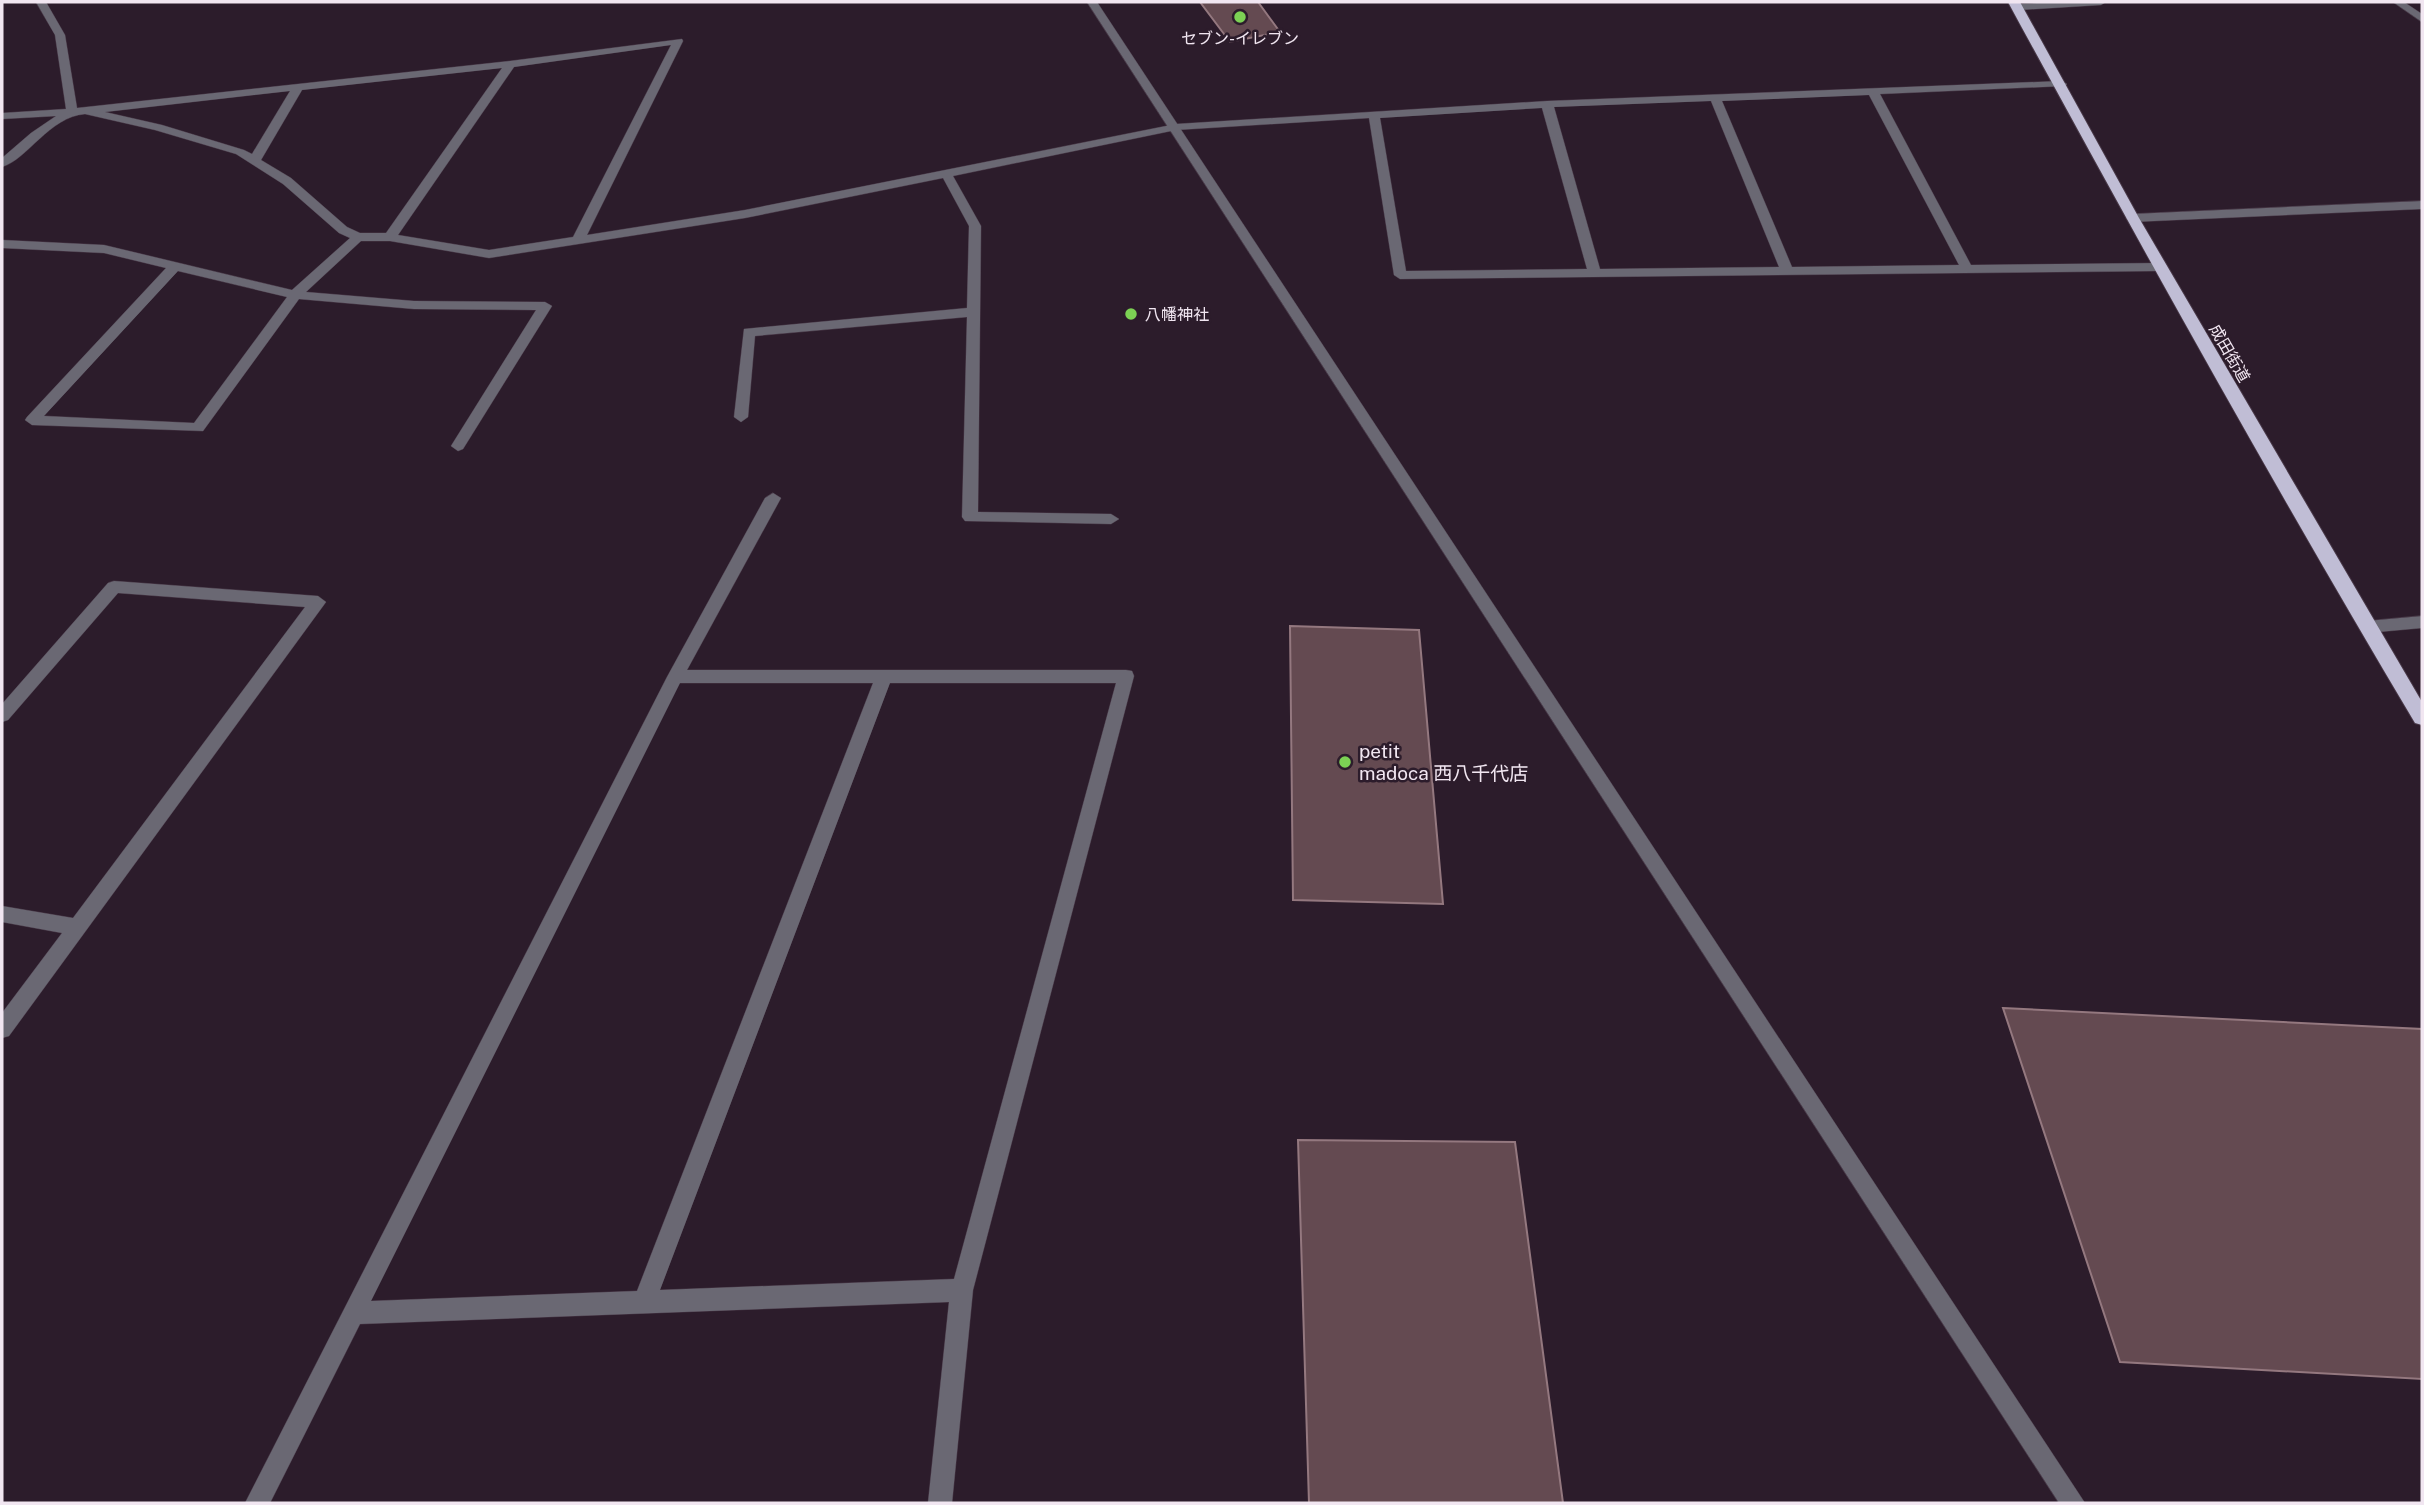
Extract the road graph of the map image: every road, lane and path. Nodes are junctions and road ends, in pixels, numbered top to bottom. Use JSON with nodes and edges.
{"nodes":[{"id":1,"x":41,"y":2,"type":"edge"},
{"id":2,"x":1092,"y":2,"type":"edge"},
{"id":3,"x":2101,"y":2,"type":"edge"},
{"id":4,"x":2398,"y":2,"type":"edge"},
{"id":5,"x":2016,"y":4,"type":"edge"},
{"id":6,"x":2422,"y":19,"type":"edge"},
{"id":7,"x":510,"y":64,"type":"junction"},
{"id":8,"x":2061,"y":84,"type":"junction"},
{"id":9,"x":298,"y":87,"type":"junction"},
{"id":10,"x":1872,"y":90,"type":"junction"},
{"id":11,"x":1715,"y":97,"type":"junction"},
{"id":12,"x":1547,"y":104,"type":"junction"},
{"id":13,"x":79,"y":111,"type":"junction"},
{"id":14,"x":1374,"y":113,"type":"junction"},
{"id":15,"x":2,"y":116,"type":"edge"},
{"id":16,"x":1176,"y":127,"type":"junction"},
{"id":17,"x":254,"y":161,"type":"junction"},
{"id":18,"x":2,"y":164,"type":"edge"},
{"id":19,"x":946,"y":173,"type":"junction"},
{"id":20,"x":2422,"y":205,"type":"edge"},
{"id":21,"x":2132,"y":218,"type":"junction"},
{"id":22,"x":358,"y":237,"type":"junction"},
{"id":23,"x":390,"y":237,"type":"junction"},
{"id":24,"x":578,"y":240,"type":"junction"},
{"id":25,"x":2,"y":244,"type":"edge"},
{"id":26,"x":174,"y":266,"type":"junction"},
{"id":27,"x":2160,"y":267,"type":"junction"},
{"id":28,"x":1968,"y":269,"type":"junction"},
{"id":29,"x":1787,"y":271,"type":"junction"},
{"id":30,"x":1595,"y":273,"type":"junction"},
{"id":31,"x":295,"y":295,"type":"junction"},
{"id":32,"x":974,"y":312,"type":"junction"},
{"id":33,"x":741,"y":416,"type":"dead end"},
{"id":34,"x":458,"y":446,"type":"dead end"},
{"id":35,"x":773,"y":498,"type":"dead end"},
{"id":36,"x":1111,"y":519,"type":"dead end"},
{"id":37,"x":2422,"y":622,"type":"edge"},
{"id":38,"x":2367,"y":627,"type":"junction"},
{"id":39,"x":675,"y":677,"type":"junction"},
{"id":40,"x":884,"y":677,"type":"junction"},
{"id":41,"x":2,"y":715,"type":"edge"},
{"id":42,"x":2422,"y":718,"type":"edge"},
{"id":43,"x":2,"y":914,"type":"edge"},
{"id":44,"x":79,"y":927,"type":"junction"},
{"id":45,"x":2,"y":1029,"type":"edge"},
{"id":46,"x":962,"y":1290,"type":"junction"},
{"id":47,"x":644,"y":1303,"type":"junction"},
{"id":48,"x":353,"y":1313,"type":"junction"},
{"id":49,"x":257,"y":1503,"type":"edge"},
{"id":50,"x":940,"y":1503,"type":"edge"},
{"id":51,"x":2073,"y":1503,"type":"edge"}],
"edges":[{"from":1,"to":13,"type":"street"},
{"from":2,"to":16,"type":"street"},
{"from":3,"to":5,"type":"street"},
{"from":4,"to":6,"type":"street"},
{"from":5,"to":8,"type":"highway","name":"成田街道"},
{"from":7,"to":9,"type":"street"},
{"from":7,"to":23,"type":"street"},
{"from":7,"to":24,"type":"street"},
{"from":8,"to":10,"type":"street"},
{"from":8,"to":21,"type":"highway","name":"成田街道"},
{"from":9,"to":13,"type":"street"},
{"from":9,"to":17,"type":"street"},
{"from":10,"to":11,"type":"street"},
{"from":10,"to":28,"type":"street"},
{"from":11,"to":12,"type":"street"},
{"from":11,"to":29,"type":"street"},
{"from":12,"to":14,"type":"street"},
{"from":12,"to":30,"type":"street"},
{"from":13,"to":15,"type":"street"},
{"from":13,"to":17,"type":"street"},
{"from":13,"to":18,"type":"street"},
{"from":14,"to":16,"type":"street"},
{"from":14,"to":30,"type":"street"},
{"from":16,"to":19,"type":"street"},
{"from":16,"to":51,"type":"street"},
{"from":17,"to":22,"type":"street"},
{"from":19,"to":24,"type":"street"},
{"from":19,"to":32,"type":"street"},
{"from":20,"to":21,"type":"street"},
{"from":21,"to":27,"type":"highway","name":"成田街道"},
{"from":22,"to":23,"type":"street"},
{"from":22,"to":31,"type":"street"},
{"from":23,"to":24,"type":"street"},
{"from":25,"to":26,"type":"street"},
{"from":26,"to":31,"type":"street"},
{"from":26,"to":31,"type":"street"},
{"from":27,"to":28,"type":"street"},
{"from":27,"to":38,"type":"highway","name":"成田街道"},
{"from":28,"to":29,"type":"street"},
{"from":29,"to":30,"type":"street"},
{"from":31,"to":34,"type":"street"},
{"from":32,"to":33,"type":"street"},
{"from":32,"to":36,"type":"street"},
{"from":35,"to":39,"type":"street"},
{"from":37,"to":38,"type":"street"},
{"from":38,"to":42,"type":"highway","name":"成田街道"},
{"from":39,"to":40,"type":"street"},
{"from":39,"to":48,"type":"street"},
{"from":40,"to":46,"type":"street"},
{"from":40,"to":47,"type":"street"},
{"from":41,"to":44,"type":"street"},
{"from":43,"to":44,"type":"street"},
{"from":44,"to":45,"type":"street"},
{"from":46,"to":47,"type":"street"},
{"from":46,"to":50,"type":"street"},
{"from":47,"to":48,"type":"street"},
{"from":48,"to":49,"type":"street"}]}
